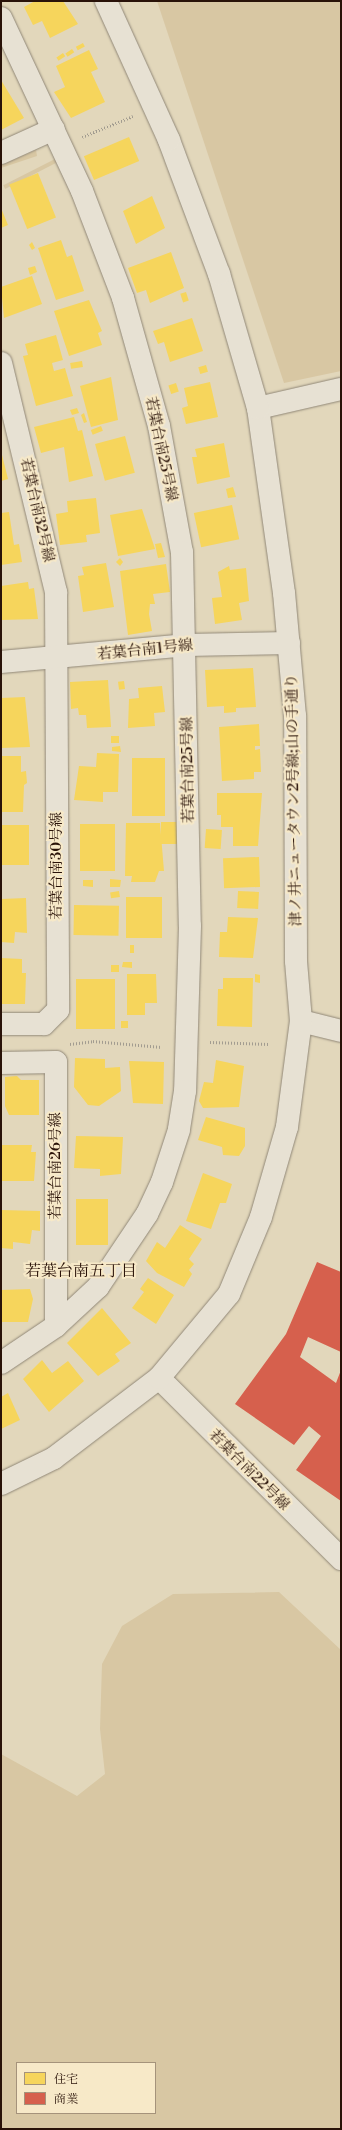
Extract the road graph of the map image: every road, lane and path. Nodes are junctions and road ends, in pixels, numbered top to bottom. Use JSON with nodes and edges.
{"nodes":[{"id":1,"x":106,"y":1,"type":"edge"},
{"id":2,"x":1,"y":18,"type":"edge"},
{"id":3,"x":133,"y":116,"type":"dead end"},
{"id":4,"x":54,"y":129,"type":"junction"},
{"id":5,"x":79,"y":138,"type":"dead end"},
{"id":6,"x":1,"y":153,"type":"edge"},
{"id":7,"x":1,"y":363,"type":"edge"},
{"id":8,"x":341,"y":389,"type":"edge"},
{"id":9,"x":258,"y":408,"type":"junction"},
{"id":10,"x":289,"y":643,"type":"junction"},
{"id":11,"x":187,"y":645,"type":"junction"},
{"id":12,"x":56,"y":660,"type":"junction"},
{"id":13,"x":1,"y":662,"type":"edge"},
{"id":14,"x":301,"y":1021,"type":"junction"},
{"id":15,"x":1,"y":1024,"type":"edge"},
{"id":16,"x":341,"y":1031,"type":"edge"},
{"id":17,"x":208,"y":1042,"type":"dead end"},
{"id":18,"x":68,"y":1044,"type":"dead end"},
{"id":19,"x":269,"y":1044,"type":"dead end"},
{"id":20,"x":168,"y":1046,"type":"dead end"},
{"id":21,"x":1,"y":1064,"type":"edge"},
{"id":22,"x":56,"y":1326,"type":"junction"},
{"id":23,"x":1,"y":1363,"type":"edge"},
{"id":24,"x":159,"y":1378,"type":"junction"},
{"id":25,"x":1,"y":1484,"type":"edge"},
{"id":26,"x":341,"y":1559,"type":"edge"}],
"edges":[{"from":1,"to":9,"type":"street","name":"津ノ井ニュータウン2号線;山の手通り"},
{"from":2,"to":4,"type":"street","name":"若葉台南25号線"},
{"from":3,"to":5,"type":"path"},
{"from":4,"to":6,"type":"street"},
{"from":4,"to":11,"type":"street","name":"若葉台南25号線"},
{"from":7,"to":12,"type":"street","name":"若葉台南32号線"},
{"from":8,"to":9,"type":"street"},
{"from":9,"to":10,"type":"street","name":"津ノ井ニュータウン2号線;山の手通り"},
{"from":10,"to":11,"type":"street","name":"若葉台南1号線"},
{"from":10,"to":14,"type":"street","name":"津ノ井ニュータウン2号線;山の手通り"},
{"from":11,"to":12,"type":"street","name":"若葉台南1号線"},
{"from":11,"to":22,"type":"street","name":"若葉台南25号線"},
{"from":12,"to":13,"type":"street","name":"若葉台南1号線"},
{"from":12,"to":15,"type":"street","name":"若葉台南30号線"},
{"from":14,"to":16,"type":"street"},
{"from":14,"to":24,"type":"street","name":"津ノ井ニュータウン2号線;山の手通り"},
{"from":17,"to":19,"type":"path"},
{"from":18,"to":20,"type":"path"},
{"from":21,"to":22,"type":"street","name":"若葉台南26号線"},
{"from":22,"to":23,"type":"street","name":"若葉台南25号線"},
{"from":24,"to":25,"type":"street","name":"津ノ井ニュータウン2号線;山の手通り"},
{"from":24,"to":26,"type":"street","name":"若葉台南22号線"}]}
